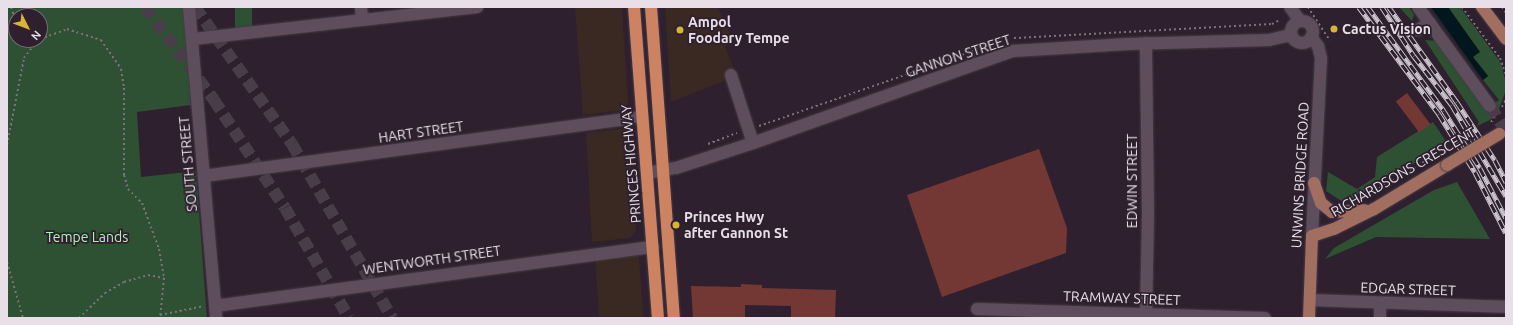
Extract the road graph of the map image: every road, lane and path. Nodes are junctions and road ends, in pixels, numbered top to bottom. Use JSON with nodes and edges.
{"nodes":[{"id":1,"x":189,"y":7,"type":"edge"},
{"id":2,"x":361,"y":7,"type":"edge"},
{"id":3,"x":477,"y":7,"type":"edge"},
{"id":4,"x":634,"y":7,"type":"edge"},
{"id":5,"x":651,"y":7,"type":"edge"},
{"id":6,"x":1290,"y":7,"type":"edge"},
{"id":7,"x":1308,"y":7,"type":"edge"},
{"id":8,"x":1418,"y":7,"type":"edge"},
{"id":9,"x":1462,"y":7,"type":"edge"},
{"id":10,"x":1482,"y":7,"type":"edge"},
{"id":11,"x":1502,"y":7,"type":"edge"},
{"id":12,"x":1506,"y":12,"type":"edge"},
{"id":13,"x":362,"y":20,"type":"junction"},
{"id":14,"x":1300,"y":21,"type":"junction"},
{"id":15,"x":1430,"y":23,"type":"junction"},
{"id":16,"x":1418,"y":30,"type":"dead end"},
{"id":17,"x":1291,"y":35,"type":"junction"},
{"id":18,"x":48,"y":36,"type":"edge"},
{"id":19,"x":1311,"y":37,"type":"junction"},
{"id":20,"x":1329,"y":37,"type":"dead end"},
{"id":21,"x":193,"y":39,"type":"junction"},
{"id":22,"x":1506,"y":40,"type":"edge"},
{"id":23,"x":1146,"y":43,"type":"junction"},
{"id":24,"x":32,"y":48,"type":"edge"},
{"id":25,"x":1506,"y":75,"type":"edge"},
{"id":26,"x":731,"y":76,"type":"dead end"},
{"id":27,"x":1490,"y":106,"type":"tunnel mouth"},
{"id":28,"x":642,"y":117,"type":"junction"},
{"id":29,"x":1502,"y":132,"type":"edge"},
{"id":30,"x":753,"y":143,"type":"junction"},
{"id":31,"x":7,"y":145,"type":"edge"},
{"id":32,"x":1439,"y":153,"type":"dead end"},
{"id":33,"x":662,"y":171,"type":"junction"},
{"id":34,"x":647,"y":173,"type":"junction"},
{"id":35,"x":204,"y":176,"type":"junction"},
{"id":36,"x":1314,"y":183,"type":"junction"},
{"id":37,"x":1356,"y":202,"type":"dead end"},
{"id":38,"x":1374,"y":209,"type":"junction"},
{"id":39,"x":1312,"y":236,"type":"junction"},
{"id":40,"x":653,"y":247,"type":"junction"},
{"id":41,"x":7,"y":262,"type":"edge"},
{"id":42,"x":164,"y":278,"type":"junction"},
{"id":43,"x":1310,"y":300,"type":"junction"},
{"id":44,"x":1380,"y":304,"type":"junction"},
{"id":45,"x":215,"y":306,"type":"junction"},
{"id":46,"x":1506,"y":307,"type":"edge"},
{"id":47,"x":977,"y":310,"type":"dead end"},
{"id":48,"x":1146,"y":316,"type":"edge"},
{"id":49,"x":160,"y":317,"type":"edge"},
{"id":50,"x":23,"y":318,"type":"edge"},
{"id":51,"x":79,"y":318,"type":"edge"},
{"id":52,"x":216,"y":318,"type":"edge"},
{"id":53,"x":658,"y":318,"type":"edge"},
{"id":54,"x":674,"y":318,"type":"edge"},
{"id":55,"x":1265,"y":318,"type":"edge"},
{"id":56,"x":1309,"y":318,"type":"edge"},
{"id":57,"x":1380,"y":318,"type":"edge"}],
"edges":[{"from":1,"to":21,"type":"street","name":"SOUTH STREET"},
{"from":2,"to":13,"type":"street"},
{"from":3,"to":13,"type":"street"},
{"from":4,"to":28,"type":"highway","name":"PRINCES HIGHWAY"},
{"from":5,"to":33,"type":"highway"},
{"from":6,"to":14,"type":"street"},
{"from":7,"to":20,"type":"path"},
{"from":8,"to":15,"type":"street"},
{"from":9,"to":25,"type":"path"},
{"from":10,"to":22,"type":"main road"},
{"from":11,"to":12,"type":"path"},
{"from":13,"to":21,"type":"street"},
{"from":14,"to":17,"type":"street"},
{"from":14,"to":19,"type":"street"},
{"from":15,"to":16,"type":"street"},
{"from":15,"to":27,"type":"street"},
{"from":17,"to":19,"type":"street"},
{"from":17,"to":23,"type":"street","name":"GANNON STREET"},
{"from":18,"to":42,"type":"path"},
{"from":19,"to":36,"type":"street","name":"UNWINS BRIDGE ROAD"},
{"from":21,"to":35,"type":"street","name":"SOUTH STREET"},
{"from":23,"to":30,"type":"street","name":"GANNON STREET"},
{"from":23,"to":48,"type":"street","name":"EDWIN STREET"},
{"from":24,"to":31,"type":"path"},
{"from":26,"to":30,"type":"street"},
{"from":28,"to":34,"type":"highway","name":"PRINCES HIGHWAY"},
{"from":28,"to":35,"type":"street","name":"HART STREET"},
{"from":29,"to":38,"type":"main road","name":"RICHARDSONS CRESCENT","bridge":true},
{"from":30,"to":33,"type":"street","name":"GANNON STREET"},
{"from":32,"to":37,"type":"path","name":"RICHARDSONS CRESCENT"},
{"from":33,"to":34,"type":"street","name":"GANNON STREET"},
{"from":33,"to":54,"type":"highway"},
{"from":34,"to":40,"type":"highway","name":"PRINCES HIGHWAY"},
{"from":35,"to":45,"type":"street","name":"SOUTH STREET"},
{"from":36,"to":38,"type":"main road"},
{"from":36,"to":39,"type":"street","name":"UNWINS BRIDGE ROAD"},
{"from":38,"to":39,"type":"main road","name":"RICHARDSONS CRESCENT"},
{"from":39,"to":43,"type":"main road","name":"UNWINS BRIDGE ROAD"},
{"from":40,"to":45,"type":"street","name":"WENTWORTH STREET"},
{"from":40,"to":53,"type":"highway","name":"PRINCES HIGHWAY"},
{"from":41,"to":50,"type":"path"},
{"from":42,"to":49,"type":"path"},
{"from":42,"to":51,"type":"path"},
{"from":43,"to":44,"type":"street","name":"EDGAR STREET"},
{"from":43,"to":56,"type":"main road","name":"UNWINS BRIDGE ROAD"},
{"from":44,"to":46,"type":"street","name":"EDGAR STREET"},
{"from":44,"to":57,"type":"street"},
{"from":45,"to":49,"type":"path"},
{"from":45,"to":52,"type":"street","name":"SOUTH STREET"},
{"from":47,"to":48,"type":"street","name":"TRAMWAY STREET"},
{"from":48,"to":55,"type":"street","name":"TRAMWAY STREET"}]}
